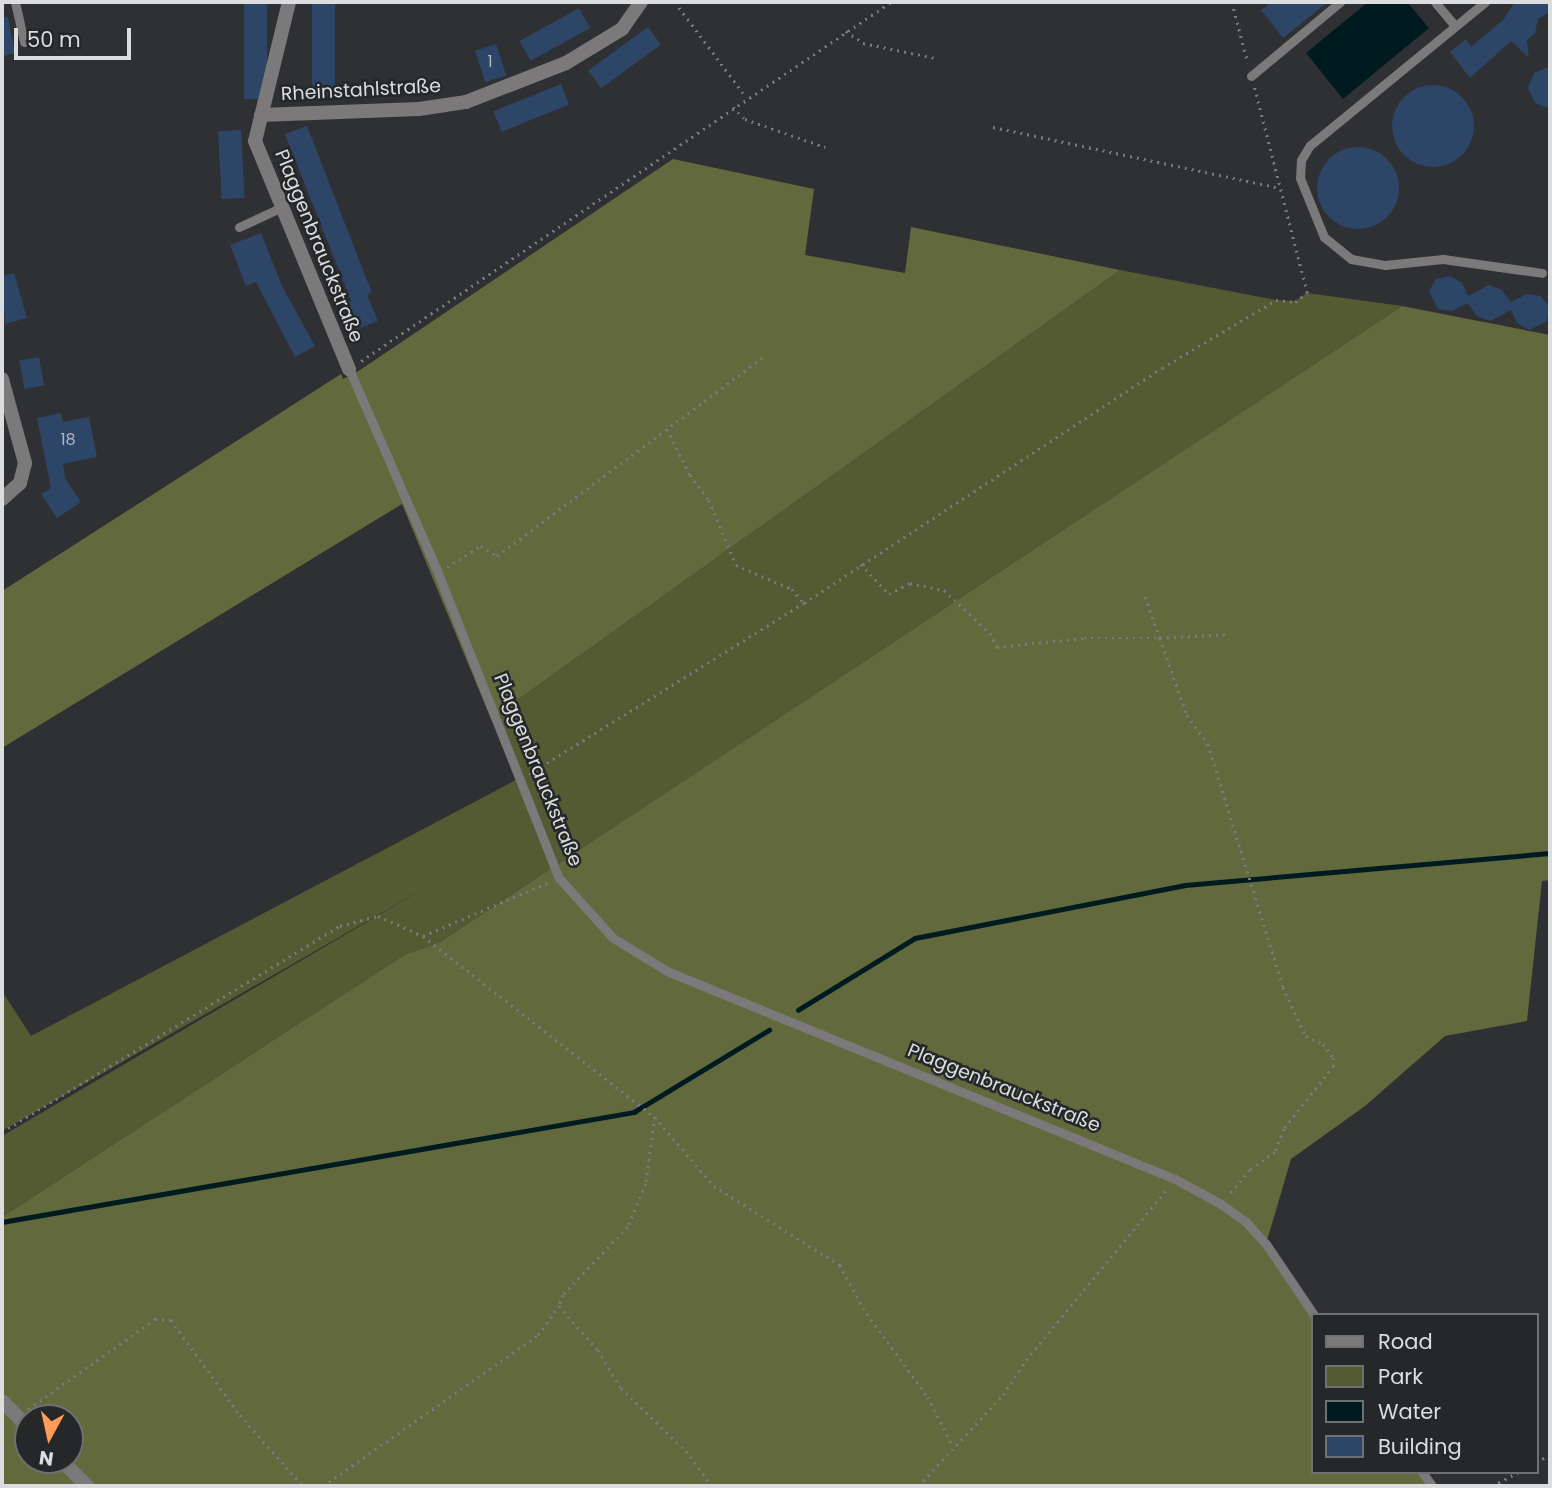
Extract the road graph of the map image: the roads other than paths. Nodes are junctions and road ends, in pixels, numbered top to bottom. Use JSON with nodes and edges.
{"nodes":[{"id":1,"x":15,"y":2,"type":"edge"},
{"id":2,"x":289,"y":2,"type":"edge"},
{"id":3,"x":641,"y":2,"type":"edge"},
{"id":4,"x":1340,"y":2,"type":"edge"},
{"id":5,"x":1435,"y":2,"type":"edge"},
{"id":6,"x":1485,"y":2,"type":"edge"},
{"id":7,"x":1455,"y":26,"type":"junction"},
{"id":8,"x":24,"y":42,"type":"dead end"},
{"id":9,"x":1251,"y":76,"type":"road end"},
{"id":10,"x":261,"y":115,"type":"junction"},
{"id":11,"x":282,"y":207,"type":"junction"},
{"id":12,"x":239,"y":227,"type":"dead end"},
{"id":13,"x":1542,"y":273,"type":"dead end"},
{"id":14,"x":349,"y":369,"type":"joint"},
{"id":15,"x":2,"y":379,"type":"edge"},
{"id":16,"x":2,"y":499,"type":"edge"},
{"id":17,"x":1313,"y":1313,"type":"edge"}],
"edges":[{"from":1,"to":8,"type":"lane"},
{"from":2,"to":10,"type":"street","name":"Plaggenbrauckstraße"},
{"from":3,"to":10,"type":"street","name":"Rheinstahlstraße"},
{"from":4,"to":9,"type":"lane"},
{"from":5,"to":7,"type":"lane"},
{"from":6,"to":7,"type":"lane"},
{"from":7,"to":13,"type":"lane"},
{"from":10,"to":11,"type":"street","name":"Plaggenbrauckstraße"},
{"from":11,"to":12,"type":"lane"},
{"from":11,"to":14,"type":"street","name":"Plaggenbrauckstraße"},
{"from":14,"to":17,"type":"lane","name":"Plaggenbrauckstraße"},
{"from":15,"to":16,"type":"street"}]}
